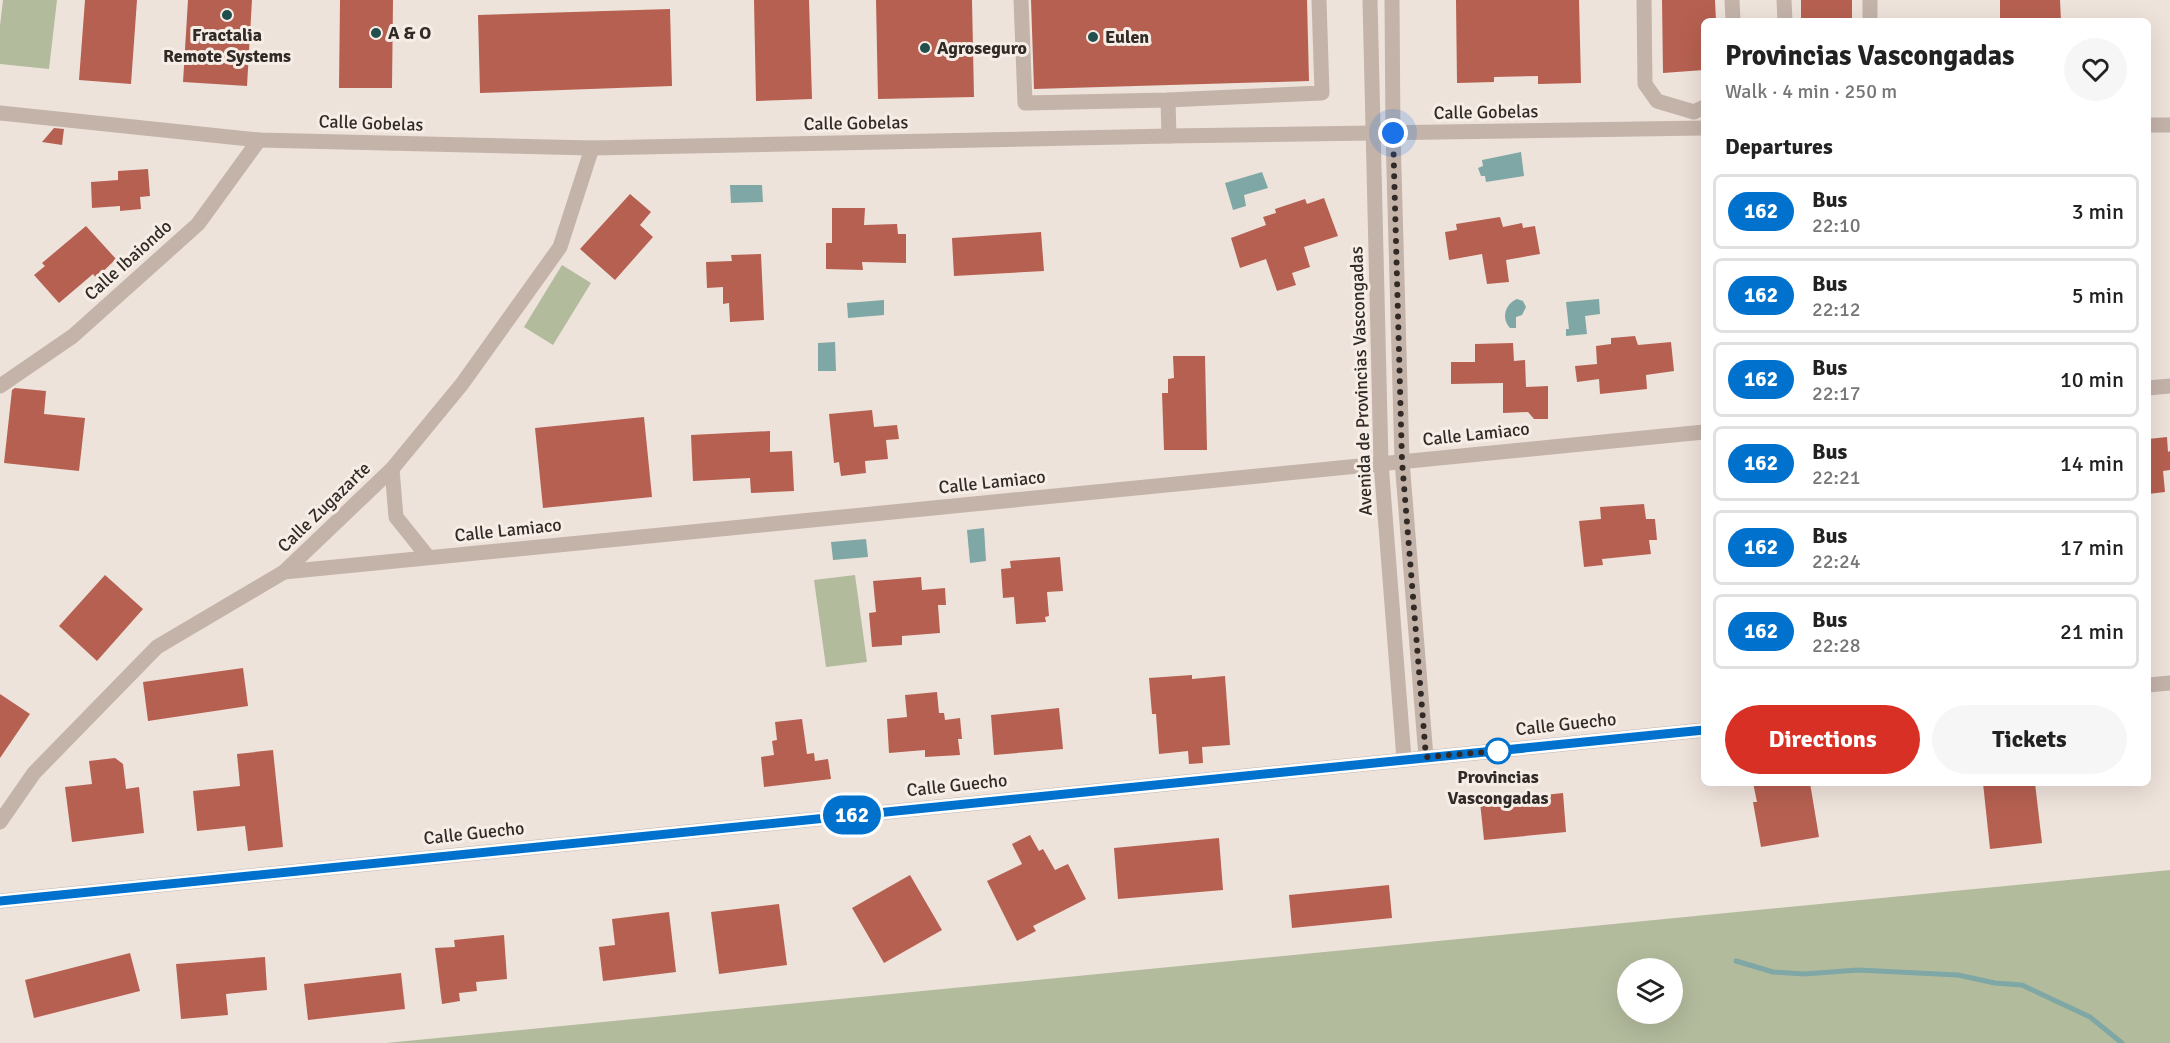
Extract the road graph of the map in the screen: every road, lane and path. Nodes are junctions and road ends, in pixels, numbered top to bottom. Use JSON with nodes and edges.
{"nodes":[{"id":1,"x":1022,"y":0,"type":"edge"},
{"id":2,"x":1319,"y":0,"type":"edge"},
{"id":3,"x":1370,"y":0,"type":"edge"},
{"id":4,"x":1392,"y":0,"type":"edge"},
{"id":5,"x":1644,"y":0,"type":"edge"},
{"id":6,"x":1732,"y":0,"type":"edge"},
{"id":7,"x":1784,"y":0,"type":"edge"},
{"id":8,"x":1870,"y":0,"type":"edge"},
{"id":9,"x":1733,"y":18,"type":"edge"},
{"id":10,"x":1785,"y":18,"type":"edge"},
{"id":11,"x":1870,"y":18,"type":"edge"},
{"id":12,"x":1168,"y":100,"type":"junction"},
{"id":13,"x":1699,"y":109,"type":"edge"},
{"id":14,"x":3,"y":113,"type":"edge"},
{"id":15,"x":2151,"y":125,"type":"edge"},
{"id":16,"x":2170,"y":125,"type":"edge"},
{"id":17,"x":1700,"y":128,"type":"edge"},
{"id":18,"x":1372,"y":133,"type":"junction"},
{"id":19,"x":1393,"y":133,"type":"junction"},
{"id":20,"x":1169,"y":136,"type":"junction"},
{"id":21,"x":259,"y":140,"type":"junction"},
{"id":22,"x":592,"y":148,"type":"junction"},
{"id":23,"x":0,"y":386,"type":"edge"},
{"id":24,"x":2170,"y":386,"type":"edge"},
{"id":25,"x":2151,"y":388,"type":"edge"},
{"id":26,"x":1701,"y":432,"type":"edge"},
{"id":27,"x":1402,"y":461,"type":"junction"},
{"id":28,"x":1381,"y":463,"type":"junction"},
{"id":29,"x":392,"y":469,"type":"junction"},
{"id":30,"x":428,"y":558,"type":"junction"},
{"id":31,"x":284,"y":572,"type":"junction"},
{"id":32,"x":2170,"y":683,"type":"edge"},
{"id":33,"x":2151,"y":685,"type":"edge"},
{"id":34,"x":1701,"y":730,"type":"edge"},
{"id":35,"x":1426,"y":757,"type":"junction"},
{"id":36,"x":1404,"y":759,"type":"junction"},
{"id":37,"x":0,"y":822,"type":"edge"},
{"id":38,"x":0,"y":901,"type":"edge"}],
"edges":[{"from":1,"to":12,"type":"street"},
{"from":2,"to":12,"type":"street"},
{"from":3,"to":18,"type":"street","name":"Avenida de Provincias Vascongadas"},
{"from":4,"to":19,"type":"street"},
{"from":5,"to":13,"type":"street"},
{"from":6,"to":9,"type":"street"},
{"from":7,"to":10,"type":"street"},
{"from":8,"to":11,"type":"street"},
{"from":12,"to":20,"type":"street"},
{"from":13,"to":17,"type":"street"},
{"from":14,"to":21,"type":"street","name":"Calle Gobelas"},
{"from":15,"to":16,"type":"street"},
{"from":17,"to":19,"type":"street","name":"Calle Gobelas"},
{"from":18,"to":19,"type":"street","name":"Calle Gobelas"},
{"from":18,"to":20,"type":"street","name":"Calle Gobelas"},
{"from":18,"to":28,"type":"street","name":"Avenida de Provincias Vascongadas"},
{"from":19,"to":27,"type":"street"},
{"from":20,"to":22,"type":"street","name":"Calle Gobelas"},
{"from":21,"to":22,"type":"street","name":"Calle Gobelas"},
{"from":21,"to":23,"type":"street","name":"Calle Ibaiondo"},
{"from":22,"to":29,"type":"street","name":"Calle Zugazarte"},
{"from":24,"to":25,"type":"street"},
{"from":26,"to":27,"type":"street","name":"Calle Lamiaco"},
{"from":27,"to":28,"type":"street","name":"Calle Lamiaco"},
{"from":27,"to":35,"type":"street"},
{"from":28,"to":30,"type":"street","name":"Calle Lamiaco"},
{"from":28,"to":36,"type":"street","name":"Avenida de Provincias Vascongadas"},
{"from":29,"to":30,"type":"street"},
{"from":29,"to":31,"type":"street","name":"Calle Zugazarte"},
{"from":30,"to":31,"type":"street","name":"Calle Lamiaco"},
{"from":31,"to":37,"type":"street","name":"Calle Zugazarte"},
{"from":32,"to":33,"type":"street"},
{"from":34,"to":35,"type":"street","name":"Calle Guecho"},
{"from":35,"to":36,"type":"street","name":"Calle Guecho"},
{"from":36,"to":38,"type":"street","name":"Calle Guecho"}]}
